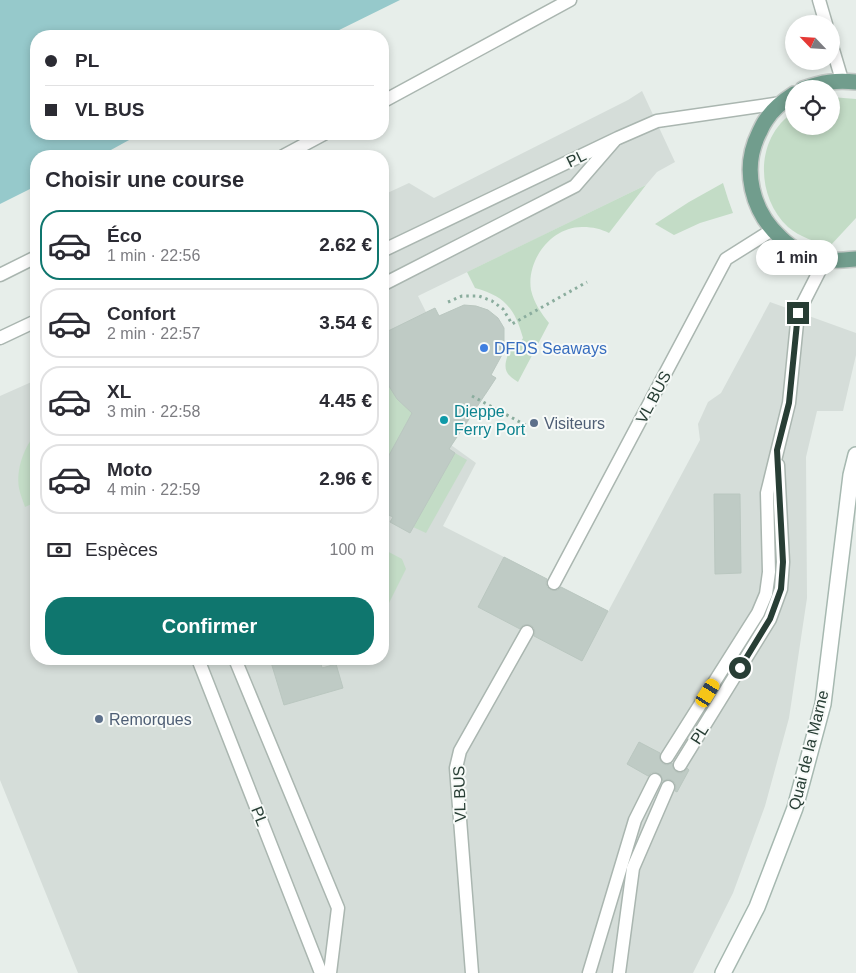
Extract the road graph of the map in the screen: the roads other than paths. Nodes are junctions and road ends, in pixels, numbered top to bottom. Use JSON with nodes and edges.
{"nodes":[{"id":1,"x":570,"y":0,"type":"edge"},
{"id":2,"x":819,"y":0,"type":"edge"},
{"id":3,"x":823,"y":15,"type":"edge"},
{"id":4,"x":840,"y":62,"type":"edge"},
{"id":5,"x":849,"y":81,"type":"edge"},
{"id":6,"x":389,"y":98,"type":"edge"},
{"id":7,"x":785,"y":100,"type":"edge"},
{"id":8,"x":781,"y":102,"type":"junction"},
{"id":9,"x":618,"y":138,"type":"junction"},
{"id":10,"x":313,"y":140,"type":"edge"},
{"id":11,"x":294,"y":150,"type":"edge"},
{"id":12,"x":772,"y":230,"type":"junction"},
{"id":13,"x":389,"y":248,"type":"edge"},
{"id":14,"x":856,"y":259,"type":"edge"},
{"id":15,"x":825,"y":260,"type":"junction"},
{"id":16,"x":30,"y":261,"type":"edge"},
{"id":17,"x":0,"y":275,"type":"edge"},
{"id":18,"x":389,"y":281,"type":"edge"},
{"id":19,"x":30,"y":324,"type":"edge"},
{"id":20,"x":0,"y":338,"type":"edge"},
{"id":21,"x":777,"y":450,"type":"junction"},
{"id":22,"x":856,"y":455,"type":"edge"},
{"id":23,"x":554,"y":583,"type":"dead end"},
{"id":24,"x":527,"y":632,"type":"dead end"},
{"id":25,"x":200,"y":665,"type":"edge"},
{"id":26,"x":238,"y":665,"type":"edge"},
{"id":27,"x":667,"y":757,"type":"dead end"},
{"id":28,"x":680,"y":764,"type":"dead end"},
{"id":29,"x":655,"y":780,"type":"dead end"},
{"id":30,"x":668,"y":787,"type":"dead end"},
{"id":31,"x":321,"y":973,"type":"edge"},
{"id":32,"x":330,"y":973,"type":"edge"},
{"id":33,"x":472,"y":973,"type":"edge"},
{"id":34,"x":589,"y":973,"type":"edge"},
{"id":35,"x":619,"y":973,"type":"edge"},
{"id":36,"x":723,"y":973,"type":"edge"}],
"edges":[{"from":1,"to":6,"type":"lane"},
{"from":2,"to":3,"type":"lane"},
{"from":4,"to":5,"type":"lane"},
{"from":7,"to":8,"type":"main road"},
{"from":8,"to":9,"type":"lane","name":"PL"},
{"from":8,"to":12,"type":"main road"},
{"from":9,"to":13,"type":"lane","name":"PL"},
{"from":9,"to":18,"type":"lane"},
{"from":10,"to":11,"type":"lane"},
{"from":12,"to":15,"type":"main road"},
{"from":12,"to":23,"type":"lane","name":"VL BUS"},
{"from":14,"to":15,"type":"main road"},
{"from":15,"to":21,"type":"lane"},
{"from":16,"to":17,"type":"lane"},
{"from":19,"to":20,"type":"lane"},
{"from":21,"to":27,"type":"lane"},
{"from":21,"to":28,"type":"lane","name":"PL"},
{"from":22,"to":36,"type":"street","name":"Quai de la Marne"},
{"from":24,"to":33,"type":"lane","name":"VL BUS"},
{"from":25,"to":31,"type":"lane","name":"PL"},
{"from":26,"to":32,"type":"lane"},
{"from":29,"to":34,"type":"lane"},
{"from":30,"to":35,"type":"lane"}]}
